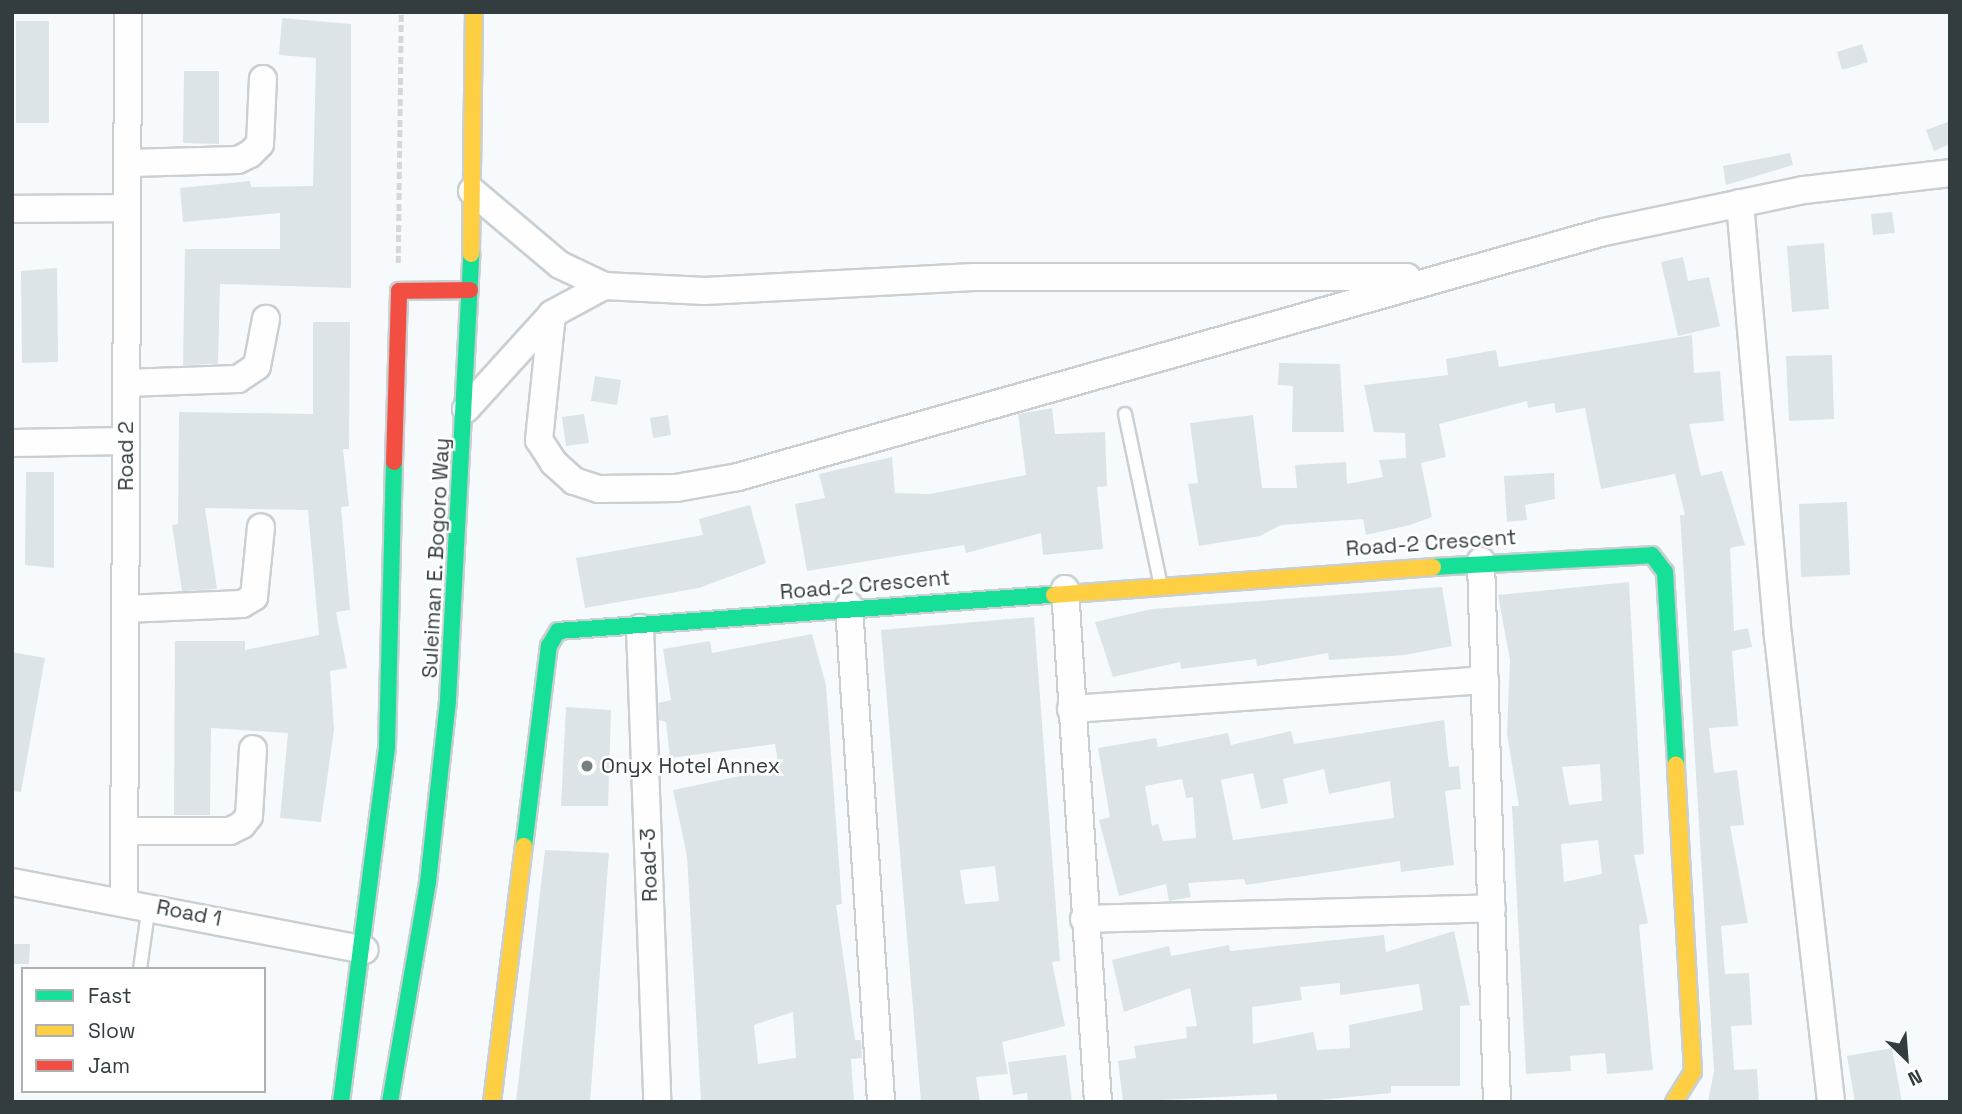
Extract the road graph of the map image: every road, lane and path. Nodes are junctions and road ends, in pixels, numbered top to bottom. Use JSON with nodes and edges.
{"nodes":[{"id":1,"x":128,"y":12,"type":"edge"},
{"id":2,"x":401,"y":12,"type":"edge"},
{"id":3,"x":474,"y":12,"type":"edge"},
{"id":4,"x":263,"y":79,"type":"dead end"},
{"id":5,"x":128,"y":163,"type":"junction"},
{"id":6,"x":1950,"y":173,"type":"edge"},
{"id":7,"x":472,"y":191,"type":"junction"},
{"id":8,"x":1740,"y":203,"type":"junction"},
{"id":9,"x":12,"y":208,"type":"edge"},
{"id":10,"x":127,"y":208,"type":"junction"},
{"id":11,"x":1447,"y":276,"type":"junction"},
{"id":12,"x":604,"y":286,"type":"junction"},
{"id":13,"x":470,"y":290,"type":"junction"},
{"id":14,"x":398,"y":291,"type":"junction"},
{"id":15,"x":552,"y":314,"type":"junction"},
{"id":16,"x":266,"y":319,"type":"dead end"},
{"id":17,"x":127,"y":383,"type":"junction"},
{"id":18,"x":466,"y":409,"type":"junction"},
{"id":19,"x":1125,"y":414,"type":"dead end"},
{"id":20,"x":126,"y":441,"type":"junction"},
{"id":21,"x":12,"y":443,"type":"edge"},
{"id":22,"x":261,"y":527,"type":"dead end"},
{"id":23,"x":1481,"y":561,"type":"junction"},
{"id":24,"x":1160,"y":583,"type":"junction"},
{"id":25,"x":1065,"y":589,"type":"junction"},
{"id":26,"x":849,"y":606,"type":"junction"},
{"id":27,"x":125,"y":609,"type":"junction"},
{"id":28,"x":640,"y":628,"type":"junction"},
{"id":29,"x":1485,"y":680,"type":"junction"},
{"id":30,"x":1072,"y":709,"type":"junction"},
{"id":31,"x":253,"y":749,"type":"dead end"},
{"id":32,"x":124,"y":831,"type":"junction"},
{"id":33,"x":12,"y":882,"type":"edge"},
{"id":34,"x":136,"y":902,"type":"junction"},
{"id":35,"x":1492,"y":908,"type":"junction"},
{"id":36,"x":1084,"y":919,"type":"junction"},
{"id":37,"x":365,"y":950,"type":"junction"},
{"id":38,"x":140,"y":967,"type":"edge"},
{"id":39,"x":1676,"y":1101,"type":"edge"},
{"id":40,"x":341,"y":1102,"type":"edge"},
{"id":41,"x":390,"y":1102,"type":"edge"},
{"id":42,"x":492,"y":1102,"type":"edge"},
{"id":43,"x":657,"y":1102,"type":"edge"},
{"id":44,"x":881,"y":1102,"type":"edge"},
{"id":45,"x":1098,"y":1102,"type":"edge"},
{"id":46,"x":1497,"y":1102,"type":"edge"},
{"id":47,"x":1831,"y":1102,"type":"edge"}],
"edges":[{"from":1,"to":5,"type":"street","name":"Road 2"},
{"from":2,"to":14,"type":"path"},
{"from":3,"to":7,"type":"street","name":"Suleiman E. Bogoro Way"},
{"from":4,"to":5,"type":"street"},
{"from":5,"to":10,"type":"street","name":"Road 2"},
{"from":6,"to":8,"type":"street"},
{"from":7,"to":12,"type":"street"},
{"from":7,"to":13,"type":"street","name":"Suleiman E. Bogoro Way"},
{"from":8,"to":11,"type":"street"},
{"from":8,"to":47,"type":"street"},
{"from":9,"to":10,"type":"street"},
{"from":10,"to":17,"type":"street","name":"Road 2"},
{"from":11,"to":12,"type":"street"},
{"from":11,"to":15,"type":"street"},
{"from":12,"to":15,"type":"street"},
{"from":13,"to":14,"type":"street"},
{"from":13,"to":18,"type":"street","name":"Suleiman E. Bogoro Way"},
{"from":14,"to":37,"type":"street","name":"Suleiman E. Bogoro Way"},
{"from":15,"to":18,"type":"street"},
{"from":16,"to":17,"type":"street"},
{"from":17,"to":20,"type":"street","name":"Road 2"},
{"from":18,"to":41,"type":"street","name":"Suleiman E. Bogoro Way"},
{"from":19,"to":24,"type":"lane"},
{"from":20,"to":21,"type":"street"},
{"from":20,"to":27,"type":"street","name":"Road 2"},
{"from":22,"to":27,"type":"street"},
{"from":23,"to":24,"type":"street","name":"Road-2 Crescent"},
{"from":23,"to":29,"type":"street"},
{"from":23,"to":39,"type":"street","name":"Road-2 Crescent"},
{"from":24,"to":25,"type":"street","name":"Road-2 Crescent"},
{"from":25,"to":26,"type":"street","name":"Road-2 Crescent"},
{"from":25,"to":30,"type":"street"},
{"from":26,"to":28,"type":"street","name":"Road-2 Crescent"},
{"from":26,"to":44,"type":"street"},
{"from":27,"to":32,"type":"street","name":"Road 2"},
{"from":28,"to":42,"type":"street","name":"Road-2 Crescent"},
{"from":28,"to":43,"type":"street","name":"Road-3"},
{"from":29,"to":30,"type":"street"},
{"from":29,"to":35,"type":"street"},
{"from":30,"to":36,"type":"street"},
{"from":31,"to":32,"type":"street"},
{"from":32,"to":34,"type":"street","name":"Road 2"},
{"from":33,"to":34,"type":"street","name":"Road 1"},
{"from":34,"to":37,"type":"street","name":"Road 1"},
{"from":34,"to":38,"type":"lane"},
{"from":35,"to":36,"type":"street"},
{"from":35,"to":46,"type":"street"},
{"from":36,"to":45,"type":"street"},
{"from":37,"to":40,"type":"street","name":"Suleiman E. Bogoro Way"}]}
